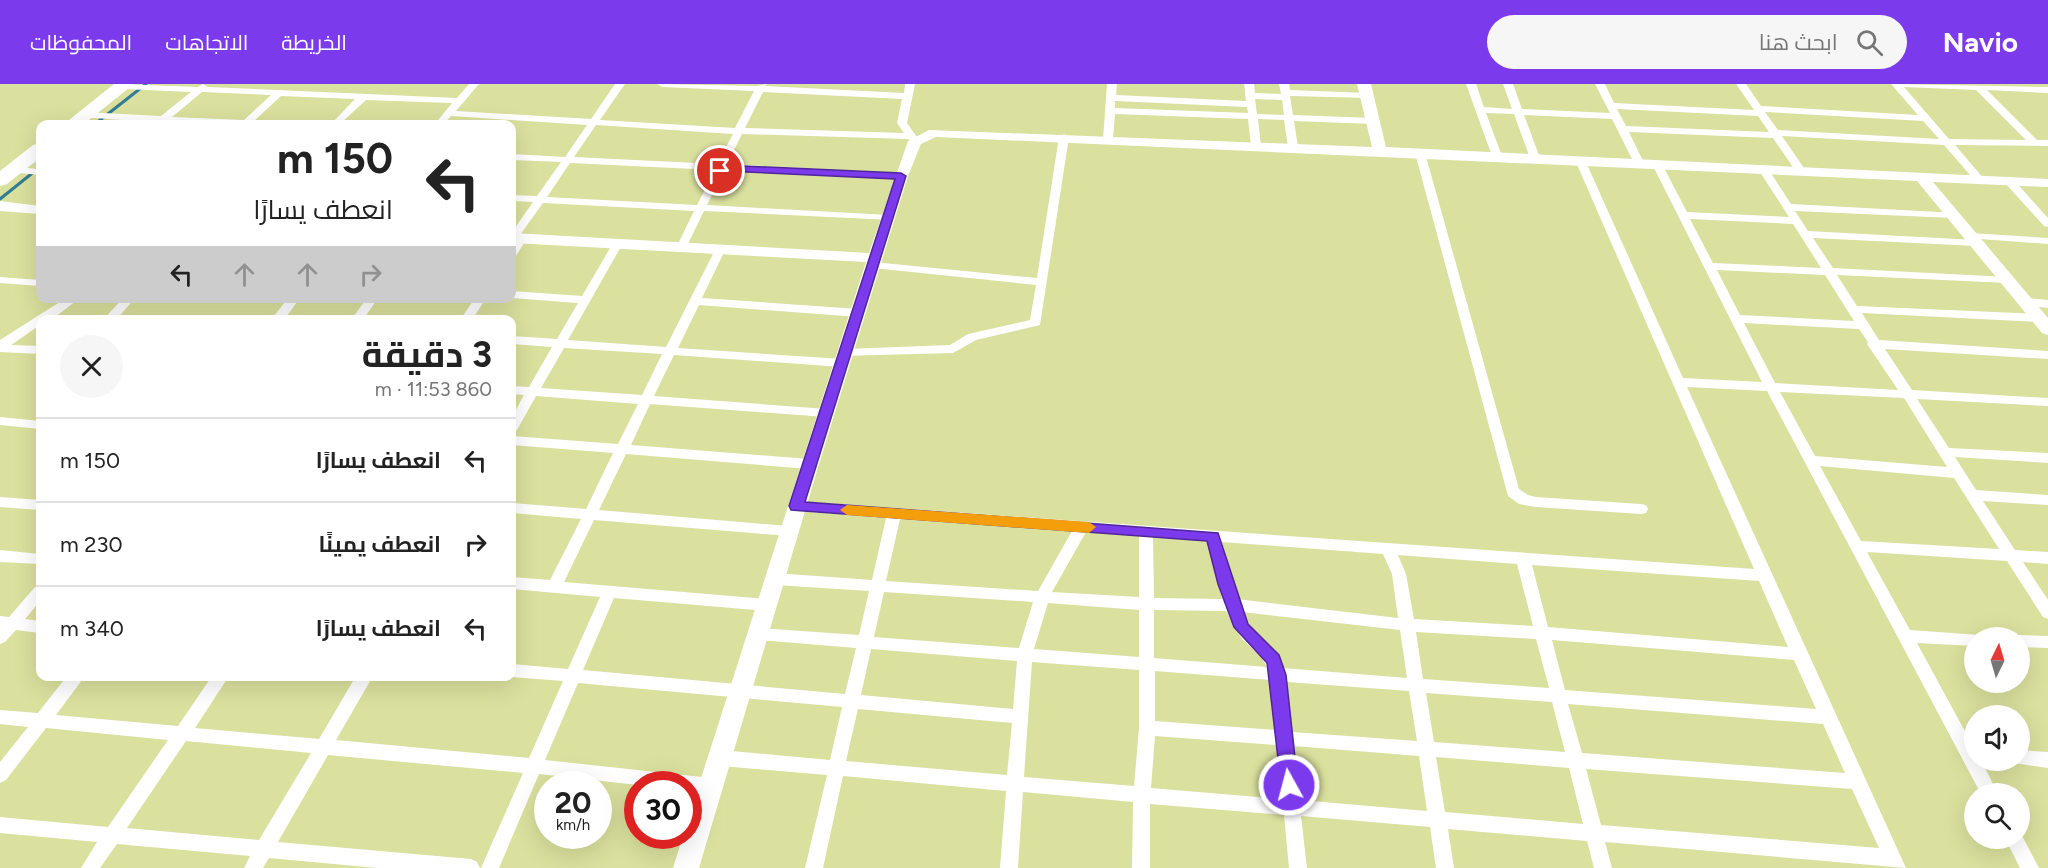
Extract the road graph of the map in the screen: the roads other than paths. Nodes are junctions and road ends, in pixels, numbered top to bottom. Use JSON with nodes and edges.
{"nodes":[{"id":1,"x":342,"y":84,"type":"edge"},
{"id":2,"x":474,"y":84,"type":"edge"},
{"id":3,"x":620,"y":84,"type":"edge"},
{"id":4,"x":662,"y":84,"type":"edge"},
{"id":5,"x":910,"y":84,"type":"edge"},
{"id":6,"x":1112,"y":84,"type":"edge"},
{"id":7,"x":1249,"y":84,"type":"edge"},
{"id":8,"x":1471,"y":84,"type":"edge"},
{"id":9,"x":1508,"y":84,"type":"edge"},
{"id":10,"x":1600,"y":84,"type":"edge"},
{"id":11,"x":1742,"y":84,"type":"edge"},
{"id":12,"x":1897,"y":84,"type":"edge"},
{"id":13,"x":124,"y":85,"type":"edge"},
{"id":14,"x":760,"y":86,"type":"edge"},
{"id":15,"x":204,"y":87,"type":"edge"},
{"id":16,"x":1979,"y":87,"type":"junction"},
{"id":17,"x":1366,"y":90,"type":"edge"},
{"id":18,"x":2048,"y":90,"type":"edge"},
{"id":19,"x":1285,"y":92,"type":"edge"},
{"id":20,"x":279,"y":93,"type":"junction"},
{"id":21,"x":331,"y":95,"type":"junction"},
{"id":22,"x":907,"y":96,"type":"junction"},
{"id":23,"x":363,"y":97,"type":"junction"},
{"id":24,"x":1111,"y":98,"type":"junction"},
{"id":25,"x":1250,"y":100,"type":"junction"},
{"id":26,"x":459,"y":101,"type":"junction"},
{"id":27,"x":1610,"y":106,"type":"junction"},
{"id":28,"x":1480,"y":110,"type":"junction"},
{"id":29,"x":1110,"y":111,"type":"junction"},
{"id":30,"x":1760,"y":111,"type":"junction"},
{"id":31,"x":1518,"y":112,"type":"junction"},
{"id":32,"x":448,"y":114,"type":"junction"},
{"id":33,"x":1253,"y":116,"type":"junction"},
{"id":34,"x":1616,"y":116,"type":"junction"},
{"id":35,"x":1288,"y":118,"type":"junction"},
{"id":36,"x":1926,"y":118,"type":"junction"},
{"id":37,"x":78,"y":120,"type":"edge"},
{"id":38,"x":163,"y":120,"type":"edge"},
{"id":39,"x":249,"y":120,"type":"edge"},
{"id":40,"x":339,"y":120,"type":"edge"},
{"id":41,"x":443,"y":120,"type":"edge"},
{"id":42,"x":1373,"y":121,"type":"junction"},
{"id":43,"x":592,"y":122,"type":"junction"},
{"id":44,"x":1621,"y":129,"type":"junction"},
{"id":45,"x":737,"y":131,"type":"junction"},
{"id":46,"x":1776,"y":134,"type":"junction"},
{"id":47,"x":1064,"y":137,"type":"junction"},
{"id":48,"x":913,"y":139,"type":"junction"},
{"id":49,"x":1108,"y":139,"type":"junction"},
{"id":50,"x":1947,"y":142,"type":"junction"},
{"id":51,"x":2035,"y":143,"type":"junction"},
{"id":52,"x":2048,"y":144,"type":"edge"},
{"id":53,"x":1256,"y":146,"type":"junction"},
{"id":54,"x":1293,"y":147,"type":"junction"},
{"id":55,"x":1380,"y":151,"type":"junction"},
{"id":56,"x":36,"y":152,"type":"edge"},
{"id":57,"x":1420,"y":153,"type":"junction"},
{"id":58,"x":1497,"y":156,"type":"junction"},
{"id":59,"x":516,"y":157,"type":"edge"},
{"id":60,"x":1535,"y":158,"type":"junction"},
{"id":61,"x":567,"y":160,"type":"junction"},
{"id":62,"x":1580,"y":160,"type":"junction"},
{"id":63,"x":1640,"y":163,"type":"junction"},
{"id":64,"x":1657,"y":164,"type":"junction"},
{"id":65,"x":721,"y":168,"type":"junction"},
{"id":66,"x":1763,"y":169,"type":"junction"},
{"id":67,"x":1801,"y":171,"type":"junction"},
{"id":68,"x":36,"y":172,"type":"edge"},
{"id":69,"x":7,"y":175,"type":"edge"},
{"id":70,"x":901,"y":176,"type":"junction"},
{"id":71,"x":1921,"y":177,"type":"junction"},
{"id":72,"x":1980,"y":180,"type":"junction"},
{"id":73,"x":2009,"y":181,"type":"junction"},
{"id":74,"x":2048,"y":183,"type":"edge"},
{"id":75,"x":516,"y":198,"type":"edge"},
{"id":76,"x":539,"y":200,"type":"junction"},
{"id":77,"x":0,"y":206,"type":"edge"},
{"id":78,"x":702,"y":207,"type":"junction"},
{"id":79,"x":1787,"y":207,"type":"junction"},
{"id":80,"x":36,"y":210,"type":"edge"},
{"id":81,"x":1684,"y":215,"type":"junction"},
{"id":82,"x":1953,"y":215,"type":"junction"},
{"id":83,"x":888,"y":218,"type":"junction"},
{"id":84,"x":1795,"y":221,"type":"junction"},
{"id":85,"x":2048,"y":224,"type":"edge"},
{"id":86,"x":1804,"y":234,"type":"junction"},
{"id":87,"x":516,"y":240,"type":"edge"},
{"id":88,"x":1973,"y":240,"type":"junction"},
{"id":89,"x":2048,"y":241,"type":"edge"},
{"id":90,"x":516,"y":242,"type":"edge"},
{"id":91,"x":618,"y":243,"type":"junction"},
{"id":92,"x":682,"y":246,"type":"junction"},
{"id":93,"x":721,"y":248,"type":"junction"},
{"id":94,"x":874,"y":262,"type":"junction"},
{"id":95,"x":1709,"y":266,"type":"junction"},
{"id":96,"x":1827,"y":271,"type":"junction"},
{"id":97,"x":0,"y":280,"type":"edge"},
{"id":98,"x":2007,"y":280,"type":"junction"},
{"id":99,"x":1042,"y":282,"type":"junction"},
{"id":100,"x":36,"y":283,"type":"edge"},
{"id":101,"x":516,"y":294,"type":"edge"},
{"id":102,"x":585,"y":300,"type":"junction"},
{"id":103,"x":695,"y":301,"type":"junction"},
{"id":104,"x":2025,"y":302,"type":"junction"},
{"id":105,"x":67,"y":303,"type":"edge"},
{"id":106,"x":125,"y":303,"type":"edge"},
{"id":107,"x":292,"y":303,"type":"edge"},
{"id":108,"x":2048,"y":304,"type":"edge"},
{"id":109,"x":1851,"y":309,"type":"junction"},
{"id":110,"x":858,"y":313,"type":"junction"},
{"id":111,"x":49,"y":315,"type":"edge"},
{"id":112,"x":114,"y":315,"type":"edge"},
{"id":113,"x":281,"y":315,"type":"edge"},
{"id":114,"x":1736,"y":319,"type":"junction"},
{"id":115,"x":36,"y":323,"type":"edge"},
{"id":116,"x":2043,"y":324,"type":"edge"},
{"id":117,"x":1862,"y":326,"type":"junction"},
{"id":118,"x":516,"y":340,"type":"edge"},
{"id":119,"x":561,"y":343,"type":"junction"},
{"id":120,"x":1873,"y":344,"type":"junction"},
{"id":121,"x":0,"y":347,"type":"edge"},
{"id":122,"x":670,"y":349,"type":"junction"},
{"id":123,"x":36,"y":350,"type":"edge"},
{"id":124,"x":2048,"y":355,"type":"edge"},
{"id":125,"x":844,"y":358,"type":"junction"},
{"id":126,"x":1680,"y":382,"type":"junction"},
{"id":127,"x":1771,"y":387,"type":"junction"},
{"id":128,"x":516,"y":390,"type":"edge"},
{"id":129,"x":532,"y":392,"type":"junction"},
{"id":130,"x":1906,"y":394,"type":"junction"},
{"id":131,"x":646,"y":400,"type":"junction"},
{"id":132,"x":2048,"y":402,"type":"edge"},
{"id":133,"x":826,"y":413,"type":"junction"},
{"id":134,"x":516,"y":420,"type":"edge"},
{"id":135,"x":0,"y":422,"type":"edge"},
{"id":136,"x":36,"y":423,"type":"edge"},
{"id":137,"x":516,"y":440,"type":"edge"},
{"id":138,"x":622,"y":448,"type":"junction"},
{"id":139,"x":1943,"y":452,"type":"junction"},
{"id":140,"x":2048,"y":458,"type":"edge"},
{"id":141,"x":1811,"y":460,"type":"junction"},
{"id":142,"x":809,"y":464,"type":"junction"},
{"id":143,"x":1957,"y":473,"type":"junction"},
{"id":144,"x":1971,"y":495,"type":"junction"},
{"id":145,"x":2048,"y":500,"type":"edge"},
{"id":146,"x":0,"y":502,"type":"edge"},
{"id":147,"x":36,"y":505,"type":"edge"},
{"id":148,"x":796,"y":506,"type":"junction"},
{"id":149,"x":516,"y":508,"type":"edge"},
{"id":150,"x":1641,"y":509,"type":"dead end"},
{"id":151,"x":590,"y":513,"type":"junction"},
{"id":152,"x":894,"y":513,"type":"junction"},
{"id":153,"x":1082,"y":527,"type":"junction"},
{"id":154,"x":789,"y":531,"type":"junction"},
{"id":155,"x":1146,"y":531,"type":"junction"},
{"id":156,"x":1213,"y":536,"type":"junction"},
{"id":157,"x":1858,"y":546,"type":"junction"},
{"id":158,"x":1388,"y":549,"type":"junction"},
{"id":159,"x":0,"y":556,"type":"edge"},
{"id":160,"x":2011,"y":556,"type":"junction"},
{"id":161,"x":2048,"y":558,"type":"edge"},
{"id":162,"x":36,"y":559,"type":"edge"},
{"id":163,"x":1523,"y":559,"type":"junction"},
{"id":164,"x":1765,"y":576,"type":"junction"},
{"id":165,"x":775,"y":579,"type":"junction"},
{"id":166,"x":516,"y":583,"type":"edge"},
{"id":167,"x":555,"y":585,"type":"junction"},
{"id":168,"x":878,"y":585,"type":"junction"},
{"id":169,"x":610,"y":590,"type":"junction"},
{"id":170,"x":36,"y":595,"type":"edge"},
{"id":171,"x":1043,"y":595,"type":"junction"},
{"id":172,"x":1146,"y":604,"type":"junction"},
{"id":173,"x":766,"y":605,"type":"junction"},
{"id":174,"x":1233,"y":605,"type":"junction"},
{"id":175,"x":2048,"y":613,"type":"edge"},
{"id":176,"x":6,"y":623,"type":"edge"},
{"id":177,"x":1408,"y":626,"type":"junction"},
{"id":178,"x":36,"y":627,"type":"edge"},
{"id":179,"x":758,"y":634,"type":"junction"},
{"id":180,"x":1542,"y":634,"type":"junction"},
{"id":181,"x":1906,"y":636,"type":"junction"},
{"id":182,"x":0,"y":638,"type":"edge"},
{"id":183,"x":1964,"y":639,"type":"edge"},
{"id":184,"x":2030,"y":641,"type":"edge"},
{"id":185,"x":865,"y":642,"type":"junction"},
{"id":186,"x":2048,"y":642,"type":"edge"},
{"id":187,"x":1025,"y":653,"type":"junction"},
{"id":188,"x":1799,"y":654,"type":"junction"},
{"id":189,"x":1148,"y":663,"type":"junction"},
{"id":190,"x":516,"y":670,"type":"edge"},
{"id":191,"x":573,"y":675,"type":"junction"},
{"id":192,"x":1278,"y":675,"type":"junction"},
{"id":193,"x":73,"y":681,"type":"edge"},
{"id":194,"x":218,"y":681,"type":"edge"},
{"id":195,"x":362,"y":681,"type":"edge"},
{"id":196,"x":1415,"y":685,"type":"junction"},
{"id":197,"x":741,"y":690,"type":"junction"},
{"id":198,"x":1558,"y":696,"type":"junction"},
{"id":199,"x":852,"y":702,"type":"junction"},
{"id":200,"x":0,"y":717,"type":"edge"},
{"id":201,"x":1020,"y":717,"type":"junction"},
{"id":202,"x":1829,"y":717,"type":"junction"},
{"id":203,"x":42,"y":722,"type":"junction"},
{"id":204,"x":1147,"y":728,"type":"junction"},
{"id":205,"x":181,"y":735,"type":"junction"},
{"id":206,"x":1284,"y":740,"type":"junction"},
{"id":207,"x":1964,"y":741,"type":"edge"},
{"id":208,"x":322,"y":748,"type":"junction"},
{"id":209,"x":1426,"y":749,"type":"junction"},
{"id":210,"x":720,"y":758,"type":"junction"},
{"id":211,"x":2030,"y":759,"type":"edge"},
{"id":212,"x":1575,"y":760,"type":"junction"},
{"id":213,"x":2048,"y":760,"type":"edge"},
{"id":214,"x":534,"y":766,"type":"junction"},
{"id":215,"x":837,"y":768,"type":"junction"},
{"id":216,"x":0,"y":776,"type":"edge"},
{"id":217,"x":1016,"y":782,"type":"junction"},
{"id":218,"x":1858,"y":782,"type":"junction"},
{"id":219,"x":711,"y":786,"type":"junction"},
{"id":220,"x":1142,"y":795,"type":"junction"},
{"id":221,"x":1292,"y":808,"type":"junction"},
{"id":222,"x":1436,"y":819,"type":"junction"},
{"id":223,"x":0,"y":825,"type":"edge"},
{"id":224,"x":1593,"y":834,"type":"junction"},
{"id":225,"x":112,"y":836,"type":"junction"},
{"id":226,"x":264,"y":849,"type":"junction"},
{"id":227,"x":2020,"y":849,"type":"edge"},
{"id":228,"x":1895,"y":863,"type":"edge"},
{"id":229,"x":90,"y":868,"type":"edge"},
{"id":230,"x":253,"y":868,"type":"edge"},
{"id":231,"x":471,"y":868,"type":"edge"},
{"id":232,"x":490,"y":868,"type":"edge"},
{"id":233,"x":686,"y":868,"type":"edge"},
{"id":234,"x":814,"y":868,"type":"edge"},
{"id":235,"x":1010,"y":868,"type":"edge"},
{"id":236,"x":1141,"y":868,"type":"edge"},
{"id":237,"x":1298,"y":868,"type":"edge"},
{"id":238,"x":1445,"y":868,"type":"edge"},
{"id":239,"x":1603,"y":868,"type":"edge"},
{"id":240,"x":2030,"y":868,"type":"edge"}],
"edges":[{"from":1,"to":21,"type":"street"},
{"from":2,"to":26,"type":"street"},
{"from":3,"to":43,"type":"street"},
{"from":4,"to":14,"type":"street"},
{"from":5,"to":22,"type":"street"},
{"from":6,"to":24,"type":"street"},
{"from":7,"to":25,"type":"street"},
{"from":8,"to":28,"type":"street"},
{"from":9,"to":31,"type":"street"},
{"from":10,"to":27,"type":"street"},
{"from":11,"to":30,"type":"street"},
{"from":12,"to":16,"type":"street"},
{"from":12,"to":36,"type":"street"},
{"from":13,"to":15,"type":"street"},
{"from":13,"to":37,"type":"highway"},
{"from":14,"to":22,"type":"street"},
{"from":14,"to":45,"type":"street"},
{"from":15,"to":20,"type":"street"},
{"from":15,"to":38,"type":"street"},
{"from":16,"to":18,"type":"street"},
{"from":16,"to":51,"type":"street"},
{"from":17,"to":19,"type":"street"},
{"from":17,"to":42,"type":"street"},
{"from":19,"to":25,"type":"street"},
{"from":19,"to":35,"type":"street"},
{"from":20,"to":21,"type":"street"},
{"from":20,"to":39,"type":"street"},
{"from":21,"to":23,"type":"street"},
{"from":22,"to":48,"type":"street"},
{"from":23,"to":26,"type":"street"},
{"from":23,"to":40,"type":"street"},
{"from":24,"to":25,"type":"street"},
{"from":24,"to":29,"type":"street"},
{"from":25,"to":33,"type":"street"},
{"from":26,"to":32,"type":"street"},
{"from":27,"to":30,"type":"street"},
{"from":27,"to":34,"type":"street"},
{"from":28,"to":31,"type":"street"},
{"from":28,"to":58,"type":"street"},
{"from":29,"to":33,"type":"street"},
{"from":29,"to":49,"type":"street"},
{"from":30,"to":36,"type":"street"},
{"from":30,"to":46,"type":"street"},
{"from":31,"to":34,"type":"street"},
{"from":31,"to":60,"type":"street"},
{"from":32,"to":41,"type":"street"},
{"from":32,"to":43,"type":"street"},
{"from":33,"to":35,"type":"street"},
{"from":33,"to":53,"type":"street"},
{"from":34,"to":44,"type":"street"},
{"from":35,"to":42,"type":"street"},
{"from":35,"to":54,"type":"street"},
{"from":36,"to":50,"type":"street"},
{"from":42,"to":55,"type":"street"},
{"from":43,"to":45,"type":"street"},
{"from":43,"to":61,"type":"street"},
{"from":44,"to":46,"type":"street"},
{"from":44,"to":63,"type":"street"},
{"from":45,"to":48,"type":"street"},
{"from":45,"to":65,"type":"street"},
{"from":46,"to":50,"type":"street"},
{"from":46,"to":67,"type":"street"},
{"from":47,"to":48,"type":"street"},
{"from":47,"to":49,"type":"street"},
{"from":47,"to":99,"type":"street"},
{"from":48,"to":70,"type":"street"},
{"from":49,"to":53,"type":"street"},
{"from":50,"to":51,"type":"street"},
{"from":50,"to":72,"type":"street"},
{"from":51,"to":52,"type":"street"},
{"from":53,"to":54,"type":"street"},
{"from":54,"to":55,"type":"street"},
{"from":55,"to":57,"type":"street"},
{"from":56,"to":69,"type":"highway"},
{"from":57,"to":58,"type":"street"},
{"from":57,"to":150,"type":"street"},
{"from":58,"to":60,"type":"street"},
{"from":59,"to":61,"type":"street"},
{"from":60,"to":62,"type":"street"},
{"from":61,"to":65,"type":"street"},
{"from":61,"to":76,"type":"street"},
{"from":62,"to":63,"type":"street"},
{"from":62,"to":126,"type":"street"},
{"from":63,"to":64,"type":"street"},
{"from":64,"to":66,"type":"street"},
{"from":64,"to":81,"type":"street"},
{"from":65,"to":70,"type":"street"},
{"from":65,"to":78,"type":"street"},
{"from":66,"to":67,"type":"street"},
{"from":66,"to":79,"type":"street"},
{"from":67,"to":71,"type":"street"},
{"from":68,"to":69,"type":"street"},
{"from":70,"to":83,"type":"street"},
{"from":71,"to":72,"type":"street"},
{"from":71,"to":82,"type":"street"},
{"from":72,"to":73,"type":"street"},
{"from":73,"to":74,"type":"street"},
{"from":73,"to":85,"type":"street"},
{"from":75,"to":76,"type":"street"},
{"from":76,"to":78,"type":"street"},
{"from":76,"to":87,"type":"street"},
{"from":77,"to":80,"type":"street"},
{"from":78,"to":83,"type":"street"},
{"from":78,"to":92,"type":"street"},
{"from":79,"to":82,"type":"street"},
{"from":79,"to":84,"type":"street"},
{"from":81,"to":84,"type":"street"},
{"from":81,"to":95,"type":"street"},
{"from":82,"to":88,"type":"street"},
{"from":83,"to":94,"type":"street"},
{"from":84,"to":86,"type":"street"},
{"from":86,"to":88,"type":"street"},
{"from":86,"to":96,"type":"street"},
{"from":88,"to":89,"type":"street"},
{"from":88,"to":98,"type":"street"},
{"from":90,"to":91,"type":"street"},
{"from":91,"to":92,"type":"street"},
{"from":91,"to":102,"type":"street"},
{"from":92,"to":93,"type":"street"},
{"from":93,"to":94,"type":"street"},
{"from":93,"to":103,"type":"street"},
{"from":94,"to":99,"type":"street"},
{"from":94,"to":110,"type":"street"},
{"from":95,"to":96,"type":"street"},
{"from":95,"to":114,"type":"street"},
{"from":96,"to":98,"type":"street"},
{"from":96,"to":109,"type":"street"},
{"from":97,"to":100,"type":"street"},
{"from":98,"to":104,"type":"street"},
{"from":99,"to":125,"type":"street"},
{"from":101,"to":102,"type":"street"},
{"from":102,"to":119,"type":"street"},
{"from":103,"to":110,"type":"street"},
{"from":103,"to":122,"type":"street"},
{"from":104,"to":108,"type":"street"},
{"from":104,"to":116,"type":"street"},
{"from":105,"to":111,"type":"street"},
{"from":106,"to":112,"type":"street"},
{"from":107,"to":113,"type":"street"},
{"from":109,"to":116,"type":"street"},
{"from":109,"to":117,"type":"street"},
{"from":110,"to":125,"type":"street"},
{"from":114,"to":117,"type":"street"},
{"from":114,"to":127,"type":"street"},
{"from":115,"to":121,"type":"street"},
{"from":117,"to":120,"type":"street"},
{"from":118,"to":119,"type":"street"},
{"from":119,"to":122,"type":"street"},
{"from":119,"to":129,"type":"street"},
{"from":120,"to":124,"type":"street"},
{"from":120,"to":130,"type":"street"},
{"from":121,"to":123,"type":"street"},
{"from":122,"to":125,"type":"street"},
{"from":122,"to":131,"type":"street"},
{"from":125,"to":133,"type":"street"},
{"from":126,"to":127,"type":"street"},
{"from":126,"to":164,"type":"street"},
{"from":127,"to":130,"type":"street"},
{"from":127,"to":141,"type":"street"},
{"from":128,"to":129,"type":"street"},
{"from":129,"to":131,"type":"street"},
{"from":129,"to":134,"type":"street"},
{"from":130,"to":132,"type":"street"},
{"from":130,"to":139,"type":"street"},
{"from":131,"to":133,"type":"street"},
{"from":131,"to":138,"type":"street"},
{"from":133,"to":142,"type":"street"},
{"from":135,"to":136,"type":"street"},
{"from":137,"to":138,"type":"street"},
{"from":138,"to":142,"type":"street"},
{"from":138,"to":151,"type":"street"},
{"from":139,"to":140,"type":"street"},
{"from":139,"to":143,"type":"street"},
{"from":141,"to":143,"type":"street"},
{"from":141,"to":157,"type":"street"},
{"from":142,"to":148,"type":"street"},
{"from":143,"to":144,"type":"street"},
{"from":144,"to":145,"type":"street"},
{"from":144,"to":160,"type":"street"},
{"from":146,"to":147,"type":"street"},
{"from":148,"to":152,"type":"street"},
{"from":148,"to":154,"type":"street"},
{"from":149,"to":151,"type":"street"},
{"from":151,"to":154,"type":"street"},
{"from":151,"to":167,"type":"street"},
{"from":152,"to":153,"type":"street"},
{"from":152,"to":168,"type":"street"},
{"from":153,"to":155,"type":"street"},
{"from":153,"to":171,"type":"street"},
{"from":154,"to":165,"type":"street"},
{"from":155,"to":156,"type":"street"},
{"from":155,"to":172,"type":"street"},
{"from":156,"to":158,"type":"street"},
{"from":156,"to":174,"type":"street"},
{"from":157,"to":160,"type":"street"},
{"from":157,"to":181,"type":"street"},
{"from":158,"to":163,"type":"street"},
{"from":158,"to":177,"type":"street"},
{"from":159,"to":162,"type":"street"},
{"from":160,"to":161,"type":"street"},
{"from":160,"to":175,"type":"street"},
{"from":163,"to":164,"type":"street"},
{"from":163,"to":180,"type":"street"},
{"from":164,"to":188,"type":"street"},
{"from":165,"to":168,"type":"street"},
{"from":165,"to":173,"type":"street"},
{"from":166,"to":167,"type":"street"},
{"from":167,"to":169,"type":"street"},
{"from":168,"to":171,"type":"street"},
{"from":168,"to":185,"type":"street"},
{"from":169,"to":173,"type":"street"},
{"from":169,"to":191,"type":"street"},
{"from":170,"to":176,"type":"street"},
{"from":171,"to":172,"type":"street"},
{"from":171,"to":187,"type":"street"},
{"from":172,"to":174,"type":"street"},
{"from":172,"to":189,"type":"street"},
{"from":173,"to":179,"type":"street"},
{"from":174,"to":177,"type":"street"},
{"from":174,"to":192,"type":"street"},
{"from":176,"to":178,"type":"street"},
{"from":176,"to":182,"type":"street"},
{"from":177,"to":180,"type":"street"},
{"from":177,"to":196,"type":"street"},
{"from":179,"to":185,"type":"street"},
{"from":179,"to":197,"type":"street"},
{"from":180,"to":188,"type":"street"},
{"from":180,"to":198,"type":"street"},
{"from":181,"to":183,"type":"street"},
{"from":181,"to":207,"type":"street"},
{"from":184,"to":186,"type":"street"},
{"from":185,"to":187,"type":"street"},
{"from":185,"to":199,"type":"street"},
{"from":187,"to":189,"type":"street"},
{"from":187,"to":201,"type":"street"},
{"from":188,"to":202,"type":"street"},
{"from":189,"to":192,"type":"street"},
{"from":189,"to":204,"type":"street"},
{"from":190,"to":191,"type":"street"},
{"from":191,"to":197,"type":"street"},
{"from":191,"to":214,"type":"street"},
{"from":192,"to":196,"type":"street"},
{"from":192,"to":206,"type":"street"},
{"from":193,"to":203,"type":"street"},
{"from":194,"to":205,"type":"street"},
{"from":195,"to":208,"type":"street"},
{"from":196,"to":198,"type":"street"},
{"from":196,"to":209,"type":"street"},
{"from":197,"to":199,"type":"street"},
{"from":197,"to":210,"type":"street"},
{"from":198,"to":202,"type":"street"},
{"from":198,"to":212,"type":"street"},
{"from":199,"to":201,"type":"street"},
{"from":199,"to":215,"type":"street"},
{"from":200,"to":203,"type":"street"},
{"from":201,"to":217,"type":"street"},
{"from":202,"to":218,"type":"street"},
{"from":203,"to":205,"type":"street"},
{"from":203,"to":216,"type":"street"},
{"from":204,"to":206,"type":"street"},
{"from":204,"to":220,"type":"street"},
{"from":205,"to":208,"type":"street"},
{"from":205,"to":225,"type":"street"},
{"from":206,"to":209,"type":"street"},
{"from":206,"to":221,"type":"street"},
{"from":208,"to":214,"type":"street"},
{"from":208,"to":226,"type":"street"},
{"from":209,"to":212,"type":"street"},
{"from":209,"to":222,"type":"street"},
{"from":210,"to":215,"type":"street"},
{"from":210,"to":219,"type":"street"},
{"from":211,"to":213,"type":"street"},
{"from":212,"to":218,"type":"street"},
{"from":212,"to":224,"type":"street"},
{"from":214,"to":219,"type":"street"},
{"from":214,"to":232,"type":"street"},
{"from":215,"to":217,"type":"street"},
{"from":215,"to":234,"type":"street"},
{"from":217,"to":220,"type":"street"},
{"from":217,"to":235,"type":"street"},
{"from":218,"to":228,"type":"street"},
{"from":219,"to":233,"type":"street"},
{"from":220,"to":221,"type":"street"},
{"from":220,"to":236,"type":"street"},
{"from":221,"to":222,"type":"street"},
{"from":221,"to":237,"type":"street"},
{"from":222,"to":224,"type":"street"},
{"from":222,"to":238,"type":"street"},
{"from":223,"to":225,"type":"street"},
{"from":224,"to":228,"type":"street"},
{"from":224,"to":239,"type":"street"},
{"from":225,"to":226,"type":"street"},
{"from":225,"to":229,"type":"street"},
{"from":226,"to":230,"type":"street"},
{"from":226,"to":231,"type":"street"},
{"from":227,"to":240,"type":"street"}]}
